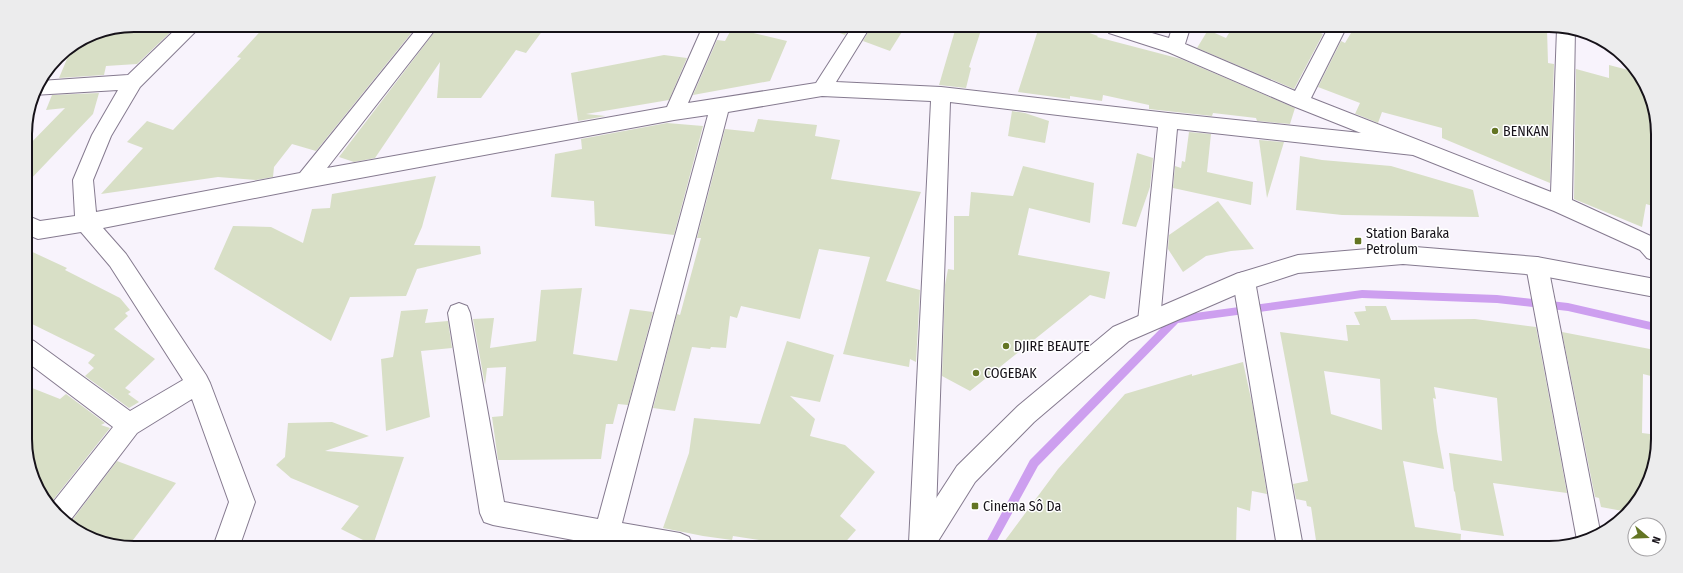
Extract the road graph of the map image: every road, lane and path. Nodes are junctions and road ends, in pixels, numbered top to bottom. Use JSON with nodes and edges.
{"nodes":[{"id":1,"x":184,"y":32,"type":"edge"},
{"id":2,"x":424,"y":32,"type":"edge"},
{"id":3,"x":709,"y":32,"type":"edge"},
{"id":4,"x":858,"y":32,"type":"edge"},
{"id":5,"x":1128,"y":32,"type":"edge"},
{"id":6,"x":1180,"y":32,"type":"edge"},
{"id":7,"x":1335,"y":32,"type":"edge"},
{"id":8,"x":1566,"y":34,"type":"edge"},
{"id":9,"x":1175,"y":47,"type":"junction"},
{"id":10,"x":133,"y":82,"type":"junction"},
{"id":11,"x":43,"y":88,"type":"edge"},
{"id":12,"x":822,"y":90,"type":"junction"},
{"id":13,"x":941,"y":94,"type":"junction"},
{"id":14,"x":1300,"y":101,"type":"junction"},
{"id":15,"x":720,"y":105,"type":"junction"},
{"id":16,"x":674,"y":113,"type":"junction"},
{"id":17,"x":1168,"y":121,"type":"junction"},
{"id":18,"x":1416,"y":147,"type":"junction"},
{"id":19,"x":306,"y":180,"type":"junction"},
{"id":20,"x":1561,"y":205,"type":"junction"},
{"id":21,"x":86,"y":223,"type":"junction"},
{"id":22,"x":32,"y":227,"type":"edge"},
{"id":23,"x":1651,"y":247,"type":"edge"},
{"id":24,"x":1537,"y":266,"type":"junction"},
{"id":25,"x":1244,"y":281,"type":"junction"},
{"id":26,"x":1651,"y":287,"type":"edge"},
{"id":27,"x":458,"y":313,"type":"dead end"},
{"id":28,"x":1149,"y":321,"type":"junction"},
{"id":29,"x":32,"y":352,"type":"edge"},
{"id":30,"x":198,"y":383,"type":"junction"},
{"id":31,"x":129,"y":425,"type":"junction"},
{"id":32,"x":62,"y":511,"type":"edge"},
{"id":33,"x":1587,"y":533,"type":"edge"},
{"id":34,"x":601,"y":539,"type":"edge"},
{"id":35,"x":228,"y":541,"type":"edge"},
{"id":36,"x":624,"y":541,"type":"edge"},
{"id":37,"x":921,"y":541,"type":"edge"},
{"id":38,"x":924,"y":541,"type":"edge"},
{"id":39,"x":1289,"y":541,"type":"edge"}],
"edges":[{"from":1,"to":10,"type":"street"},
{"from":2,"to":19,"type":"street"},
{"from":3,"to":16,"type":"street"},
{"from":4,"to":12,"type":"street"},
{"from":5,"to":9,"type":"street"},
{"from":6,"to":9,"type":"street"},
{"from":7,"to":14,"type":"street"},
{"from":8,"to":20,"type":"street"},
{"from":9,"to":14,"type":"street"},
{"from":10,"to":11,"type":"street"},
{"from":10,"to":21,"type":"street"},
{"from":12,"to":13,"type":"street"},
{"from":12,"to":15,"type":"street"},
{"from":13,"to":17,"type":"street"},
{"from":13,"to":37,"type":"street"},
{"from":14,"to":18,"type":"street"},
{"from":15,"to":16,"type":"street"},
{"from":15,"to":34,"type":"street"},
{"from":16,"to":19,"type":"street"},
{"from":17,"to":18,"type":"street"},
{"from":17,"to":28,"type":"street"},
{"from":18,"to":20,"type":"street"},
{"from":19,"to":21,"type":"street"},
{"from":20,"to":23,"type":"street"},
{"from":21,"to":22,"type":"street"},
{"from":21,"to":30,"type":"street"},
{"from":24,"to":25,"type":"street"},
{"from":24,"to":26,"type":"street"},
{"from":24,"to":33,"type":"street"},
{"from":25,"to":28,"type":"street"},
{"from":25,"to":39,"type":"street"},
{"from":27,"to":34,"type":"street"},
{"from":28,"to":38,"type":"street"},
{"from":29,"to":31,"type":"street"},
{"from":30,"to":31,"type":"street"},
{"from":30,"to":35,"type":"street"},
{"from":31,"to":32,"type":"street"},
{"from":34,"to":36,"type":"street"}]}
